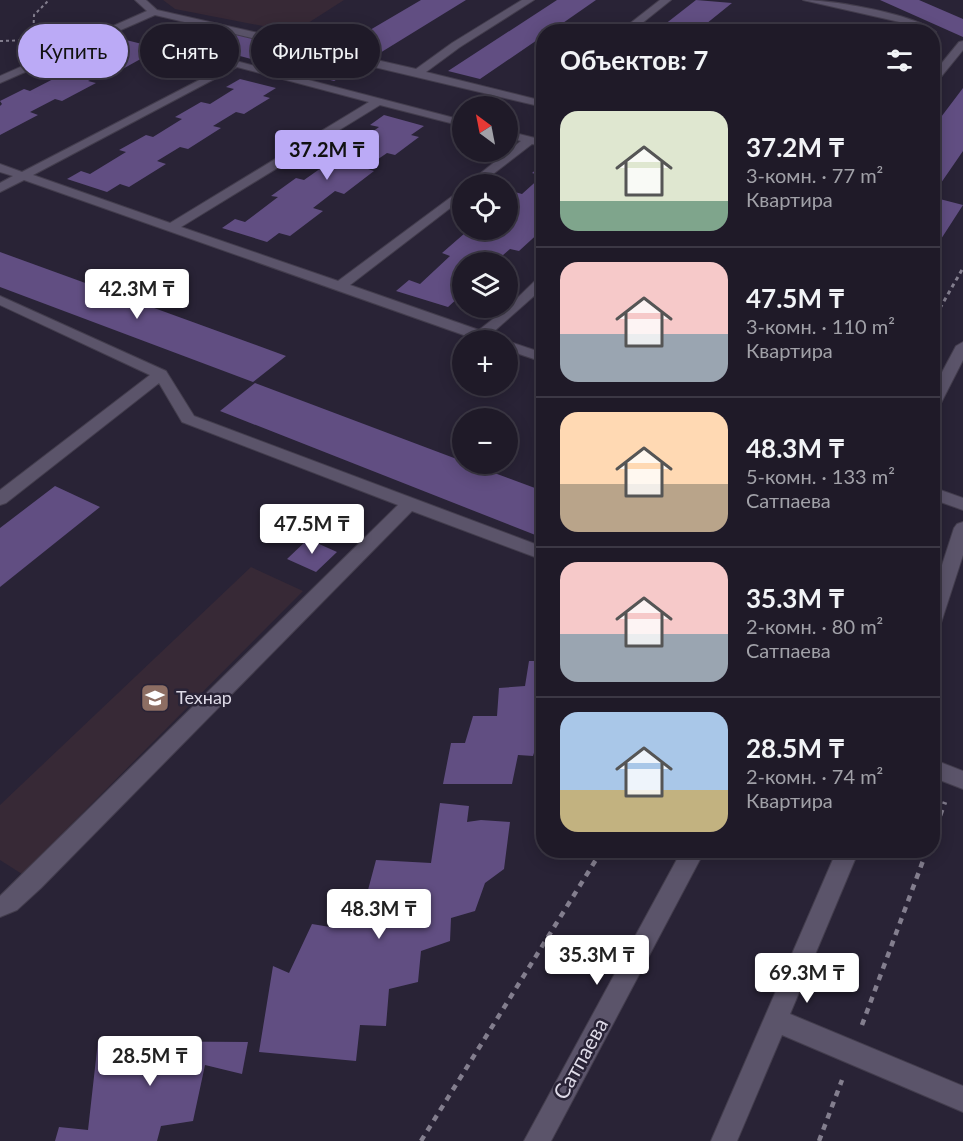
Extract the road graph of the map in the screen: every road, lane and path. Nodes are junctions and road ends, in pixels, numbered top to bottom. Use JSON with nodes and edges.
{"nodes":[{"id":1,"x":49,"y":0,"type":"edge"},
{"id":2,"x":140,"y":0,"type":"edge"},
{"id":3,"x":529,"y":0,"type":"edge"},
{"id":4,"x":666,"y":0,"type":"edge"},
{"id":5,"x":808,"y":0,"type":"edge"},
{"id":6,"x":861,"y":0,"type":"edge"},
{"id":7,"x":154,"y":12,"type":"junction"},
{"id":8,"x":907,"y":21,"type":"junction"},
{"id":9,"x":34,"y":24,"type":"edge"},
{"id":10,"x":127,"y":24,"type":"edge"},
{"id":11,"x":634,"y":24,"type":"edge"},
{"id":12,"x":914,"y":24,"type":"edge"},
{"id":13,"x":947,"y":38,"type":"edge"},
{"id":14,"x":940,"y":58,"type":"edge"},
{"id":15,"x":18,"y":72,"type":"edge"},
{"id":16,"x":418,"y":73,"type":"junction"},
{"id":17,"x":0,"y":80,"type":"edge"},
{"id":18,"x":379,"y":101,"type":"junction"},
{"id":19,"x":536,"y":102,"type":"edge"},
{"id":20,"x":452,"y":120,"type":"edge"},
{"id":21,"x":518,"y":137,"type":"edge"},
{"id":22,"x":530,"y":140,"type":"junction"},
{"id":23,"x":536,"y":141,"type":"edge"},
{"id":24,"x":0,"y":168,"type":"edge"},
{"id":25,"x":486,"y":174,"type":"edge"},
{"id":26,"x":21,"y":175,"type":"junction"},
{"id":27,"x":0,"y":188,"type":"edge"},
{"id":28,"x":452,"y":201,"type":"edge"},
{"id":29,"x":172,"y":228,"type":"junction"},
{"id":30,"x":963,"y":268,"type":"edge"},
{"id":31,"x":340,"y":286,"type":"junction"},
{"id":32,"x":536,"y":287,"type":"edge"},
{"id":33,"x":0,"y":300,"type":"edge"},
{"id":34,"x":940,"y":307,"type":"edge"},
{"id":35,"x":463,"y":330,"type":"edge"},
{"id":36,"x":487,"y":330,"type":"edge"},
{"id":37,"x":963,"y":346,"type":"edge"},
{"id":38,"x":518,"y":349,"type":"edge"},
{"id":39,"x":536,"y":355,"type":"edge"},
{"id":40,"x":161,"y":374,"type":"junction"},
{"id":41,"x":940,"y":390,"type":"edge"},
{"id":42,"x":940,"y":496,"type":"edge"},
{"id":43,"x":0,"y":499,"type":"edge"},
{"id":44,"x":410,"y":504,"type":"junction"},
{"id":45,"x":963,"y":504,"type":"edge"},
{"id":46,"x":963,"y":528,"type":"edge"},
{"id":47,"x":536,"y":551,"type":"edge"},
{"id":48,"x":940,"y":598,"type":"edge"},
{"id":49,"x":940,"y":771,"type":"edge"},
{"id":50,"x":963,"y":780,"type":"edge"},
{"id":51,"x":597,"y":858,"type":"edge"},
{"id":52,"x":690,"y":858,"type":"edge"},
{"id":53,"x":845,"y":858,"type":"edge"},
{"id":54,"x":924,"y":858,"type":"edge"},
{"id":55,"x":0,"y":907,"type":"edge"},
{"id":56,"x":777,"y":1021,"type":"junction"},
{"id":57,"x":852,"y":1051,"type":"junction"},
{"id":58,"x":963,"y":1099,"type":"edge"},
{"id":59,"x":421,"y":1141,"type":"edge"},
{"id":60,"x":537,"y":1141,"type":"edge"},
{"id":61,"x":724,"y":1141,"type":"edge"},
{"id":62,"x":819,"y":1141,"type":"edge"}],
"edges":[{"from":1,"to":9,"type":"path"},
{"from":2,"to":7,"type":"street"},
{"from":3,"to":16,"type":"street"},
{"from":4,"to":11,"type":"street"},
{"from":5,"to":8,"type":"street"},
{"from":6,"to":8,"type":"street"},
{"from":7,"to":10,"type":"street"},
{"from":7,"to":16,"type":"street"},
{"from":8,"to":12,"type":"street"},
{"from":13,"to":14,"type":"street"},
{"from":15,"to":17,"type":"street"},
{"from":16,"to":19,"type":"street"},
{"from":18,"to":20,"type":"street"},
{"from":18,"to":26,"type":"street"},
{"from":18,"to":29,"type":"street"},
{"from":21,"to":22,"type":"street"},
{"from":22,"to":23,"type":"street"},
{"from":22,"to":25,"type":"street"},
{"from":24,"to":26,"type":"street"},
{"from":26,"to":27,"type":"street"},
{"from":26,"to":29,"type":"street"},
{"from":28,"to":31,"type":"street"},
{"from":29,"to":31,"type":"street"},
{"from":30,"to":34,"type":"path"},
{"from":31,"to":35,"type":"street"},
{"from":32,"to":36,"type":"street"},
{"from":33,"to":40,"type":"street"},
{"from":37,"to":41,"type":"street"},
{"from":38,"to":39,"type":"street"},
{"from":40,"to":43,"type":"street"},
{"from":40,"to":44,"type":"street"},
{"from":42,"to":45,"type":"street"},
{"from":44,"to":47,"type":"street"},
{"from":44,"to":55,"type":"street"},
{"from":46,"to":48,"type":"street"},
{"from":49,"to":50,"type":"street"},
{"from":51,"to":59,"type":"path"},
{"from":52,"to":60,"type":"street","name":"Сатпаева"},
{"from":53,"to":56,"type":"street"},
{"from":54,"to":57,"type":"path"},
{"from":56,"to":57,"type":"street"},
{"from":56,"to":61,"type":"street"},
{"from":57,"to":58,"type":"street"},
{"from":57,"to":62,"type":"path"}]}
